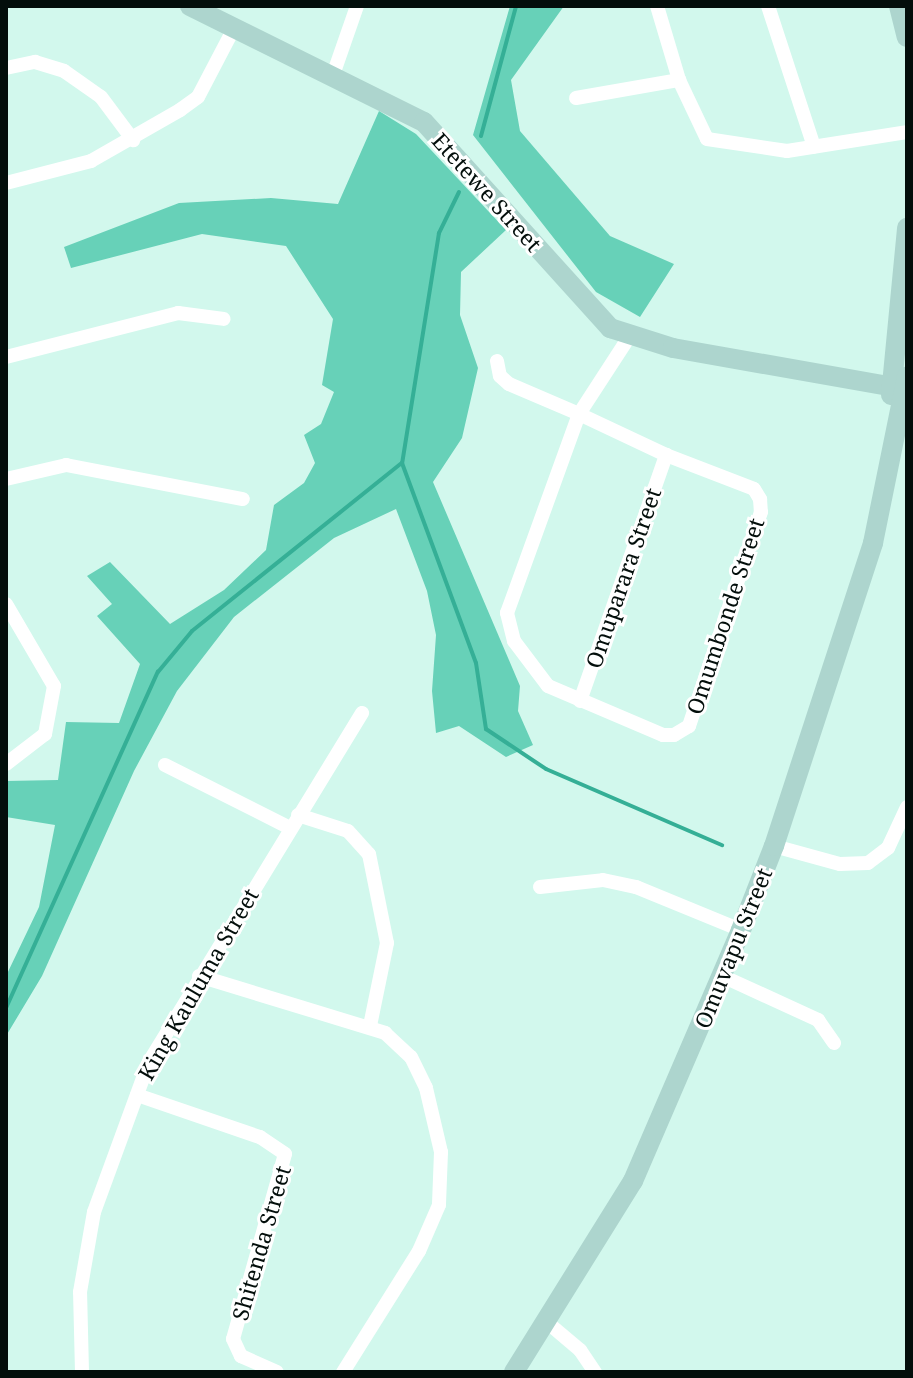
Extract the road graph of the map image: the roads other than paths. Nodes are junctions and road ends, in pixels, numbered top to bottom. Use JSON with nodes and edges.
{"nodes":[{"id":1,"x":190,"y":6,"type":"edge"},
{"id":2,"x":357,"y":6,"type":"edge"},
{"id":3,"x":657,"y":6,"type":"edge"},
{"id":4,"x":768,"y":6,"type":"edge"},
{"id":5,"x":899,"y":6,"type":"edge"},
{"id":6,"x":234,"y":28,"type":"junction"},
{"id":7,"x":907,"y":37,"type":"edge"},
{"id":8,"x":6,"y":68,"type":"edge"},
{"id":9,"x":333,"y":75,"type":"junction"},
{"id":10,"x":679,"y":80,"type":"junction"},
{"id":11,"x":576,"y":98,"type":"dead end"},
{"id":12,"x":907,"y":132,"type":"edge"},
{"id":13,"x":133,"y":140,"type":"junction"},
{"id":14,"x":814,"y":147,"type":"junction"},
{"id":15,"x":6,"y":183,"type":"edge"},
{"id":16,"x":907,"y":228,"type":"edge"},
{"id":17,"x":224,"y":319,"type":"dead end"},
{"id":18,"x":629,"y":337,"type":"junction"},
{"id":19,"x":6,"y":357,"type":"edge"},
{"id":20,"x":497,"y":361,"type":"dead end"},
{"id":21,"x":903,"y":382,"type":"edge"},
{"id":22,"x":579,"y":414,"type":"junction"},
{"id":23,"x":666,"y":455,"type":"junction"},
{"id":24,"x":6,"y":479,"type":"edge"},
{"id":25,"x":243,"y":499,"type":"dead end"},
{"id":26,"x":6,"y":604,"type":"edge"},
{"id":27,"x":580,"y":701,"type":"junction"},
{"id":28,"x":362,"y":713,"type":"dead end"},
{"id":29,"x":6,"y":764,"type":"edge"},
{"id":30,"x":165,"y":765,"type":"dead end"},
{"id":31,"x":907,"y":807,"type":"edge"},
{"id":32,"x":294,"y":822,"type":"junction"},
{"id":33,"x":774,"y":846,"type":"junction"},
{"id":34,"x":540,"y":887,"type":"dead end"},
{"id":35,"x":741,"y":930,"type":"junction"},
{"id":36,"x":199,"y":976,"type":"junction"},
{"id":37,"x":722,"y":976,"type":"junction"},
{"id":38,"x":370,"y":1026,"type":"junction"},
{"id":39,"x":834,"y":1043,"type":"dead end"},
{"id":40,"x":137,"y":1095,"type":"junction"},
{"id":41,"x":548,"y":1323,"type":"junction"},
{"id":42,"x":82,"y":1372,"type":"edge"},
{"id":43,"x":277,"y":1372,"type":"edge"},
{"id":44,"x":343,"y":1372,"type":"edge"},
{"id":45,"x":514,"y":1372,"type":"edge"},
{"id":46,"x":595,"y":1372,"type":"edge"}],
"edges":[{"from":1,"to":6,"type":"street","name":"Etetewe Street"},
{"from":2,"to":9,"type":"street"},
{"from":3,"to":10,"type":"street"},
{"from":4,"to":14,"type":"street"},
{"from":5,"to":7,"type":"street"},
{"from":6,"to":9,"type":"street","name":"Etetewe Street"},
{"from":6,"to":13,"type":"street"},
{"from":8,"to":13,"type":"street"},
{"from":9,"to":18,"type":"street","name":"Etetewe Street"},
{"from":10,"to":11,"type":"street"},
{"from":10,"to":14,"type":"street"},
{"from":12,"to":14,"type":"street"},
{"from":13,"to":15,"type":"street"},
{"from":16,"to":21,"type":"street","name":"Omuvapu Street"},
{"from":17,"to":19,"type":"street"},
{"from":18,"to":21,"type":"street","name":"Etetewe Street"},
{"from":18,"to":22,"type":"street","name":"Omumbonde Street"},
{"from":20,"to":22,"type":"street"},
{"from":21,"to":33,"type":"street","name":"Omuvapu Street"},
{"from":22,"to":23,"type":"street","name":"Omumbonde Street"},
{"from":22,"to":27,"type":"street","name":"Omumbonde Street"},
{"from":23,"to":27,"type":"street","name":"Omuparara Street"},
{"from":23,"to":27,"type":"street","name":"Omumbonde Street"},
{"from":24,"to":25,"type":"street"},
{"from":26,"to":29,"type":"street"},
{"from":28,"to":32,"type":"street","name":"King Kauluma Street"},
{"from":30,"to":32,"type":"street"},
{"from":31,"to":33,"type":"street"},
{"from":32,"to":36,"type":"street","name":"King Kauluma Street"},
{"from":32,"to":38,"type":"street"},
{"from":33,"to":35,"type":"street","name":"Omuvapu Street"},
{"from":34,"to":35,"type":"street"},
{"from":35,"to":37,"type":"street","name":"Omuvapu Street"},
{"from":36,"to":38,"type":"street"},
{"from":36,"to":40,"type":"street","name":"King Kauluma Street"},
{"from":37,"to":39,"type":"street"},
{"from":37,"to":41,"type":"street","name":"Omuvapu Street"},
{"from":38,"to":44,"type":"street"},
{"from":40,"to":42,"type":"street","name":"King Kauluma Street"},
{"from":40,"to":43,"type":"street","name":"Shitenda Street"},
{"from":41,"to":45,"type":"street","name":"Omuvapu Street"},
{"from":41,"to":46,"type":"street"}]}
